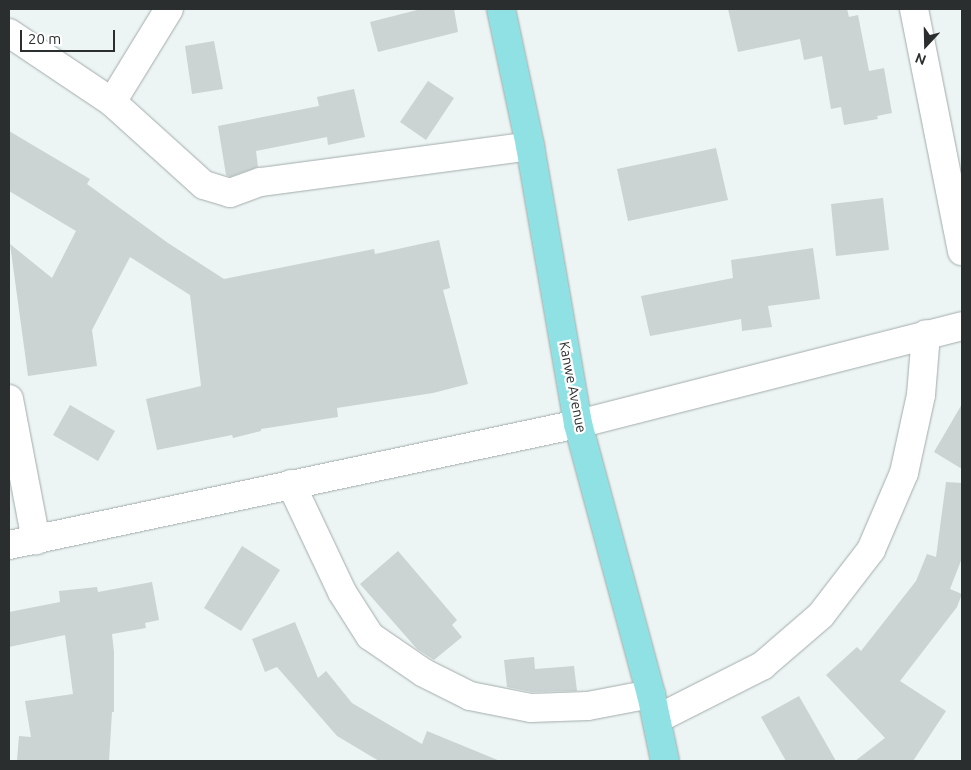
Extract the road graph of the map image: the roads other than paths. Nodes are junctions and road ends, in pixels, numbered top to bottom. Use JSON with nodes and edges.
{"nodes":[{"id":1,"x":169,"y":9,"type":"edge"},
{"id":2,"x":501,"y":9,"type":"edge"},
{"id":3,"x":914,"y":9,"type":"edge"},
{"id":4,"x":9,"y":33,"type":"edge"},
{"id":5,"x":112,"y":102,"type":"junction"},
{"id":6,"x":530,"y":146,"type":"junction"},
{"id":7,"x":962,"y":251,"type":"edge"},
{"id":8,"x":962,"y":326,"type":"edge"},
{"id":9,"x":926,"y":334,"type":"junction"},
{"id":10,"x":9,"y":399,"type":"edge"},
{"id":11,"x":578,"y":424,"type":"junction"},
{"id":12,"x":291,"y":484,"type":"junction"},
{"id":13,"x":36,"y":540,"type":"junction"},
{"id":14,"x":9,"y":545,"type":"edge"},
{"id":15,"x":654,"y":706,"type":"junction"},
{"id":16,"x":665,"y":761,"type":"edge"}],
"edges":[{"from":1,"to":5,"type":"street"},
{"from":2,"to":6,"type":"main road","name":"Kanwe Avenue"},
{"from":3,"to":7,"type":"street"},
{"from":4,"to":5,"type":"street"},
{"from":5,"to":6,"type":"street"},
{"from":6,"to":11,"type":"main road","name":"Kanwe Avenue"},
{"from":8,"to":9,"type":"street"},
{"from":9,"to":11,"type":"street"},
{"from":9,"to":15,"type":"street"},
{"from":10,"to":13,"type":"street"},
{"from":11,"to":12,"type":"street"},
{"from":11,"to":15,"type":"main road","name":"Kanwe Avenue"},
{"from":12,"to":13,"type":"street"},
{"from":12,"to":15,"type":"street"},
{"from":13,"to":14,"type":"street"},
{"from":15,"to":16,"type":"main road","name":"Kanwe Avenue"}]}
